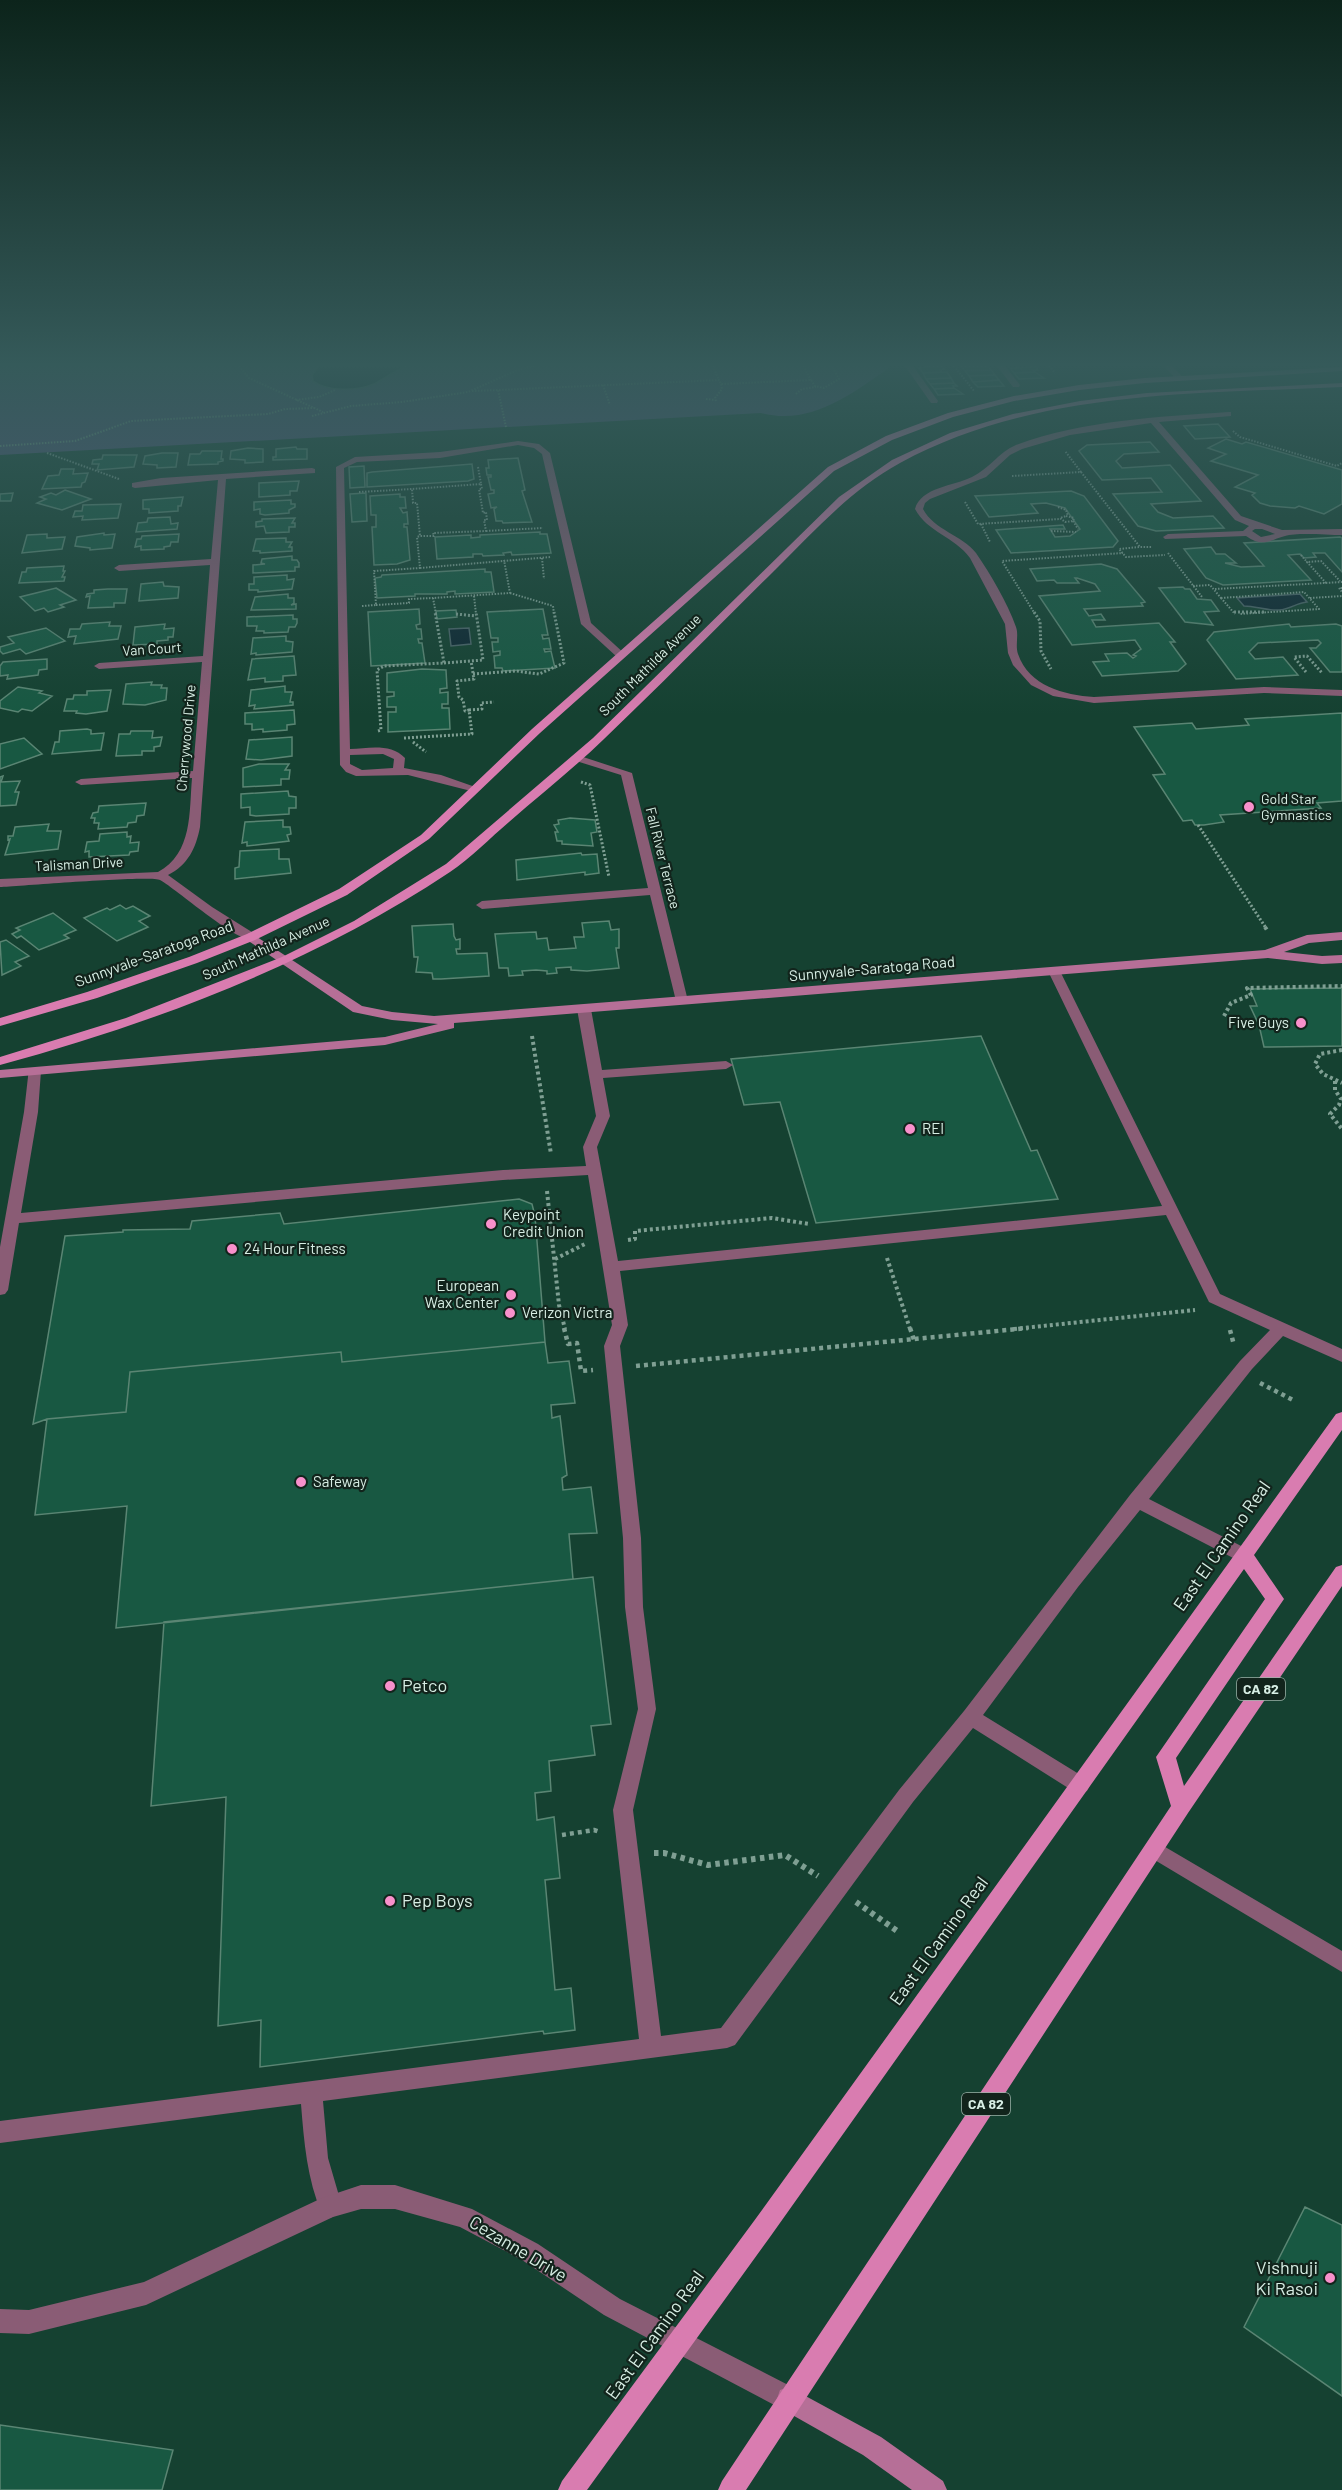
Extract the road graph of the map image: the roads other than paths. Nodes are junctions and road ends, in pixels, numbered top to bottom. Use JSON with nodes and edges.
{"nodes":[{"id":1,"x":153,"y":482,"type":"edge"},
{"id":2,"x":222,"y":482,"type":"edge"},
{"id":3,"x":340,"y":482,"type":"edge"},
{"id":4,"x":554,"y":482,"type":"edge"},
{"id":5,"x":816,"y":482,"type":"edge"},
{"id":6,"x":864,"y":482,"type":"edge"},
{"id":7,"x":964,"y":482,"type":"edge"},
{"id":8,"x":1207,"y":482,"type":"edge"},
{"id":9,"x":135,"y":485,"type":"dead end"},
{"id":10,"x":1257,"y":526,"type":"junction"},
{"id":11,"x":1280,"y":532,"type":"junction"},
{"id":12,"x":1342,"y":532,"type":"edge"},
{"id":13,"x":1247,"y":533,"type":"junction"},
{"id":14,"x":1168,"y":537,"type":"dead end"},
{"id":15,"x":215,"y":562,"type":"junction"},
{"id":16,"x":119,"y":568,"type":"dead end"},
{"id":17,"x":621,"y":656,"type":"junction"},
{"id":18,"x":208,"y":659,"type":"junction"},
{"id":19,"x":99,"y":666,"type":"dead end"},
{"id":20,"x":1342,"y":693,"type":"edge"},
{"id":21,"x":345,"y":752,"type":"junction"},
{"id":22,"x":577,"y":758,"type":"junction"},
{"id":23,"x":398,"y":771,"type":"junction"},
{"id":24,"x":197,"y":774,"type":"junction"},
{"id":25,"x":81,"y":782,"type":"dead end"},
{"id":26,"x":476,"y":789,"type":"junction"},
{"id":27,"x":160,"y":875,"type":"junction"},
{"id":28,"x":0,"y":883,"type":"edge"},
{"id":29,"x":656,"y":891,"type":"junction"},
{"id":30,"x":482,"y":905,"type":"dead end"},
{"id":31,"x":1342,"y":936,"type":"edge"},
{"id":32,"x":251,"y":937,"type":"junction"},
{"id":33,"x":1268,"y":954,"type":"junction"},
{"id":34,"x":1342,"y":959,"type":"edge"},
{"id":35,"x":286,"y":960,"type":"junction"},
{"id":36,"x":1054,"y":971,"type":"junction"},
{"id":37,"x":682,"y":1001,"type":"junction"},
{"id":38,"x":584,"y":1009,"type":"junction"},
{"id":39,"x":478,"y":1018,"type":"junction"},
{"id":40,"x":0,"y":1022,"type":"edge"},
{"id":41,"x":0,"y":1061,"type":"edge"},
{"id":42,"x":726,"y":1065,"type":"dead end"},
{"id":43,"x":34,"y":1071,"type":"junction"},
{"id":44,"x":0,"y":1074,"type":"edge"},
{"id":45,"x":595,"y":1075,"type":"junction"},
{"id":46,"x":593,"y":1170,"type":"junction"},
{"id":47,"x":1170,"y":1210,"type":"junction"},
{"id":48,"x":12,"y":1219,"type":"junction"},
{"id":49,"x":611,"y":1267,"type":"junction"},
{"id":50,"x":0,"y":1290,"type":"edge"},
{"id":51,"x":1281,"y":1328,"type":"junction"},
{"id":52,"x":1342,"y":1356,"type":"edge"},
{"id":53,"x":1342,"y":1418,"type":"edge"},
{"id":54,"x":1136,"y":1500,"type":"junction"},
{"id":55,"x":1245,"y":1556,"type":"junction"},
{"id":56,"x":1342,"y":1572,"type":"edge"},
{"id":57,"x":971,"y":1717,"type":"junction"},
{"id":58,"x":1080,"y":1785,"type":"junction"},
{"id":59,"x":1180,"y":1807,"type":"junction"},
{"id":60,"x":1155,"y":1850,"type":"junction"},
{"id":61,"x":1342,"y":1962,"type":"edge"},
{"id":62,"x":651,"y":2047,"type":"junction"},
{"id":63,"x":311,"y":2091,"type":"junction"},
{"id":64,"x":0,"y":2132,"type":"edge"},
{"id":65,"x":330,"y":2206,"type":"junction"},
{"id":66,"x":0,"y":2321,"type":"edge"},
{"id":67,"x":679,"y":2343,"type":"junction"},
{"id":68,"x":789,"y":2399,"type":"junction"},
{"id":69,"x":571,"y":2490,"type":"edge"},
{"id":70,"x":731,"y":2490,"type":"edge"},
{"id":71,"x":934,"y":2490,"type":"edge"}],
"edges":[{"from":1,"to":9,"type":"street"},
{"from":2,"to":15,"type":"street","name":"Cherrywood Drive"},
{"from":3,"to":21,"type":"street"},
{"from":4,"to":17,"type":"street"},
{"from":5,"to":17,"type":"main road","name":"South Mathilda Avenue"},
{"from":6,"to":22,"type":"main road","name":"South Mathilda Avenue"},
{"from":7,"to":20,"type":"street"},
{"from":8,"to":10,"type":"street"},
{"from":10,"to":11,"type":"street"},
{"from":10,"to":13,"type":"street"},
{"from":11,"to":12,"type":"street"},
{"from":11,"to":13,"type":"street"},
{"from":13,"to":14,"type":"street"},
{"from":15,"to":16,"type":"street"},
{"from":15,"to":18,"type":"street","name":"Cherrywood Drive"},
{"from":17,"to":26,"type":"main road","name":"South Mathilda Avenue"},
{"from":18,"to":19,"type":"street","name":"Van Court"},
{"from":18,"to":24,"type":"street","name":"Cherrywood Drive"},
{"from":21,"to":23,"type":"street"},
{"from":21,"to":23,"type":"street"},
{"from":22,"to":29,"type":"street","name":"Fall River Terrace"},
{"from":22,"to":35,"type":"main road","name":"South Mathilda Avenue"},
{"from":23,"to":26,"type":"street"},
{"from":24,"to":25,"type":"street"},
{"from":24,"to":27,"type":"street","name":"Cherrywood Drive"},
{"from":26,"to":32,"type":"main road","name":"South Mathilda Avenue"},
{"from":27,"to":28,"type":"street","name":"Talisman Drive"},
{"from":27,"to":32,"type":"street"},
{"from":29,"to":30,"type":"street"},
{"from":29,"to":37,"type":"street","name":"Fall River Terrace"},
{"from":31,"to":33,"type":"main road","name":"Sunnyvale-Saratoga Road"},
{"from":32,"to":35,"type":"main road","name":"Sunnyvale-Saratoga Road"},
{"from":32,"to":40,"type":"main road","name":"Sunnyvale-Saratoga Road"},
{"from":33,"to":34,"type":"main road","name":"Sunnyvale-Saratoga Road"},
{"from":33,"to":36,"type":"main road","name":"Sunnyvale-Saratoga Road"},
{"from":35,"to":39,"type":"main road","name":"Sunnyvale-Saratoga Road"},
{"from":35,"to":41,"type":"main road","name":"South Mathilda Avenue"},
{"from":36,"to":37,"type":"main road","name":"Sunnyvale-Saratoga Road"},
{"from":36,"to":47,"type":"street"},
{"from":37,"to":38,"type":"main road","name":"Sunnyvale-Saratoga Road"},
{"from":38,"to":39,"type":"main road","name":"Sunnyvale-Saratoga Road"},
{"from":38,"to":45,"type":"street"},
{"from":39,"to":43,"type":"main road","name":"Sunnyvale-Saratoga Road"},
{"from":42,"to":45,"type":"street"},
{"from":43,"to":44,"type":"main road","name":"Sunnyvale-Saratoga Road"},
{"from":43,"to":48,"type":"street"},
{"from":45,"to":46,"type":"street"},
{"from":46,"to":48,"type":"street"},
{"from":46,"to":49,"type":"street"},
{"from":47,"to":49,"type":"street"},
{"from":47,"to":51,"type":"street"},
{"from":48,"to":50,"type":"street"},
{"from":49,"to":62,"type":"street"},
{"from":51,"to":52,"type":"street"},
{"from":51,"to":54,"type":"street"},
{"from":53,"to":55,"type":"main road","name":"East El Camino Real"},
{"from":54,"to":55,"type":"street"},
{"from":54,"to":57,"type":"street"},
{"from":55,"to":58,"type":"main road","name":"East El Camino Real"},
{"from":55,"to":59,"type":"main road"},
{"from":56,"to":59,"type":"main road","number":"CA 82"},
{"from":57,"to":58,"type":"street"},
{"from":57,"to":62,"type":"street"},
{"from":58,"to":67,"type":"main road","name":"East El Camino Real"},
{"from":59,"to":60,"type":"main road","number":"CA 82"},
{"from":60,"to":61,"type":"street"},
{"from":60,"to":68,"type":"main road","number":"CA 82"},
{"from":62,"to":63,"type":"street"},
{"from":63,"to":64,"type":"street"},
{"from":63,"to":65,"type":"street"},
{"from":65,"to":66,"type":"street","name":"Cezanne Drive"},
{"from":65,"to":67,"type":"street","name":"Cezanne Drive"},
{"from":67,"to":68,"type":"street","name":"Cezanne Drive"},
{"from":67,"to":69,"type":"main road","name":"East El Camino Real"},
{"from":68,"to":70,"type":"main road","number":"CA 82"},
{"from":68,"to":71,"type":"main road","name":"Cezanne Drive"}]}
